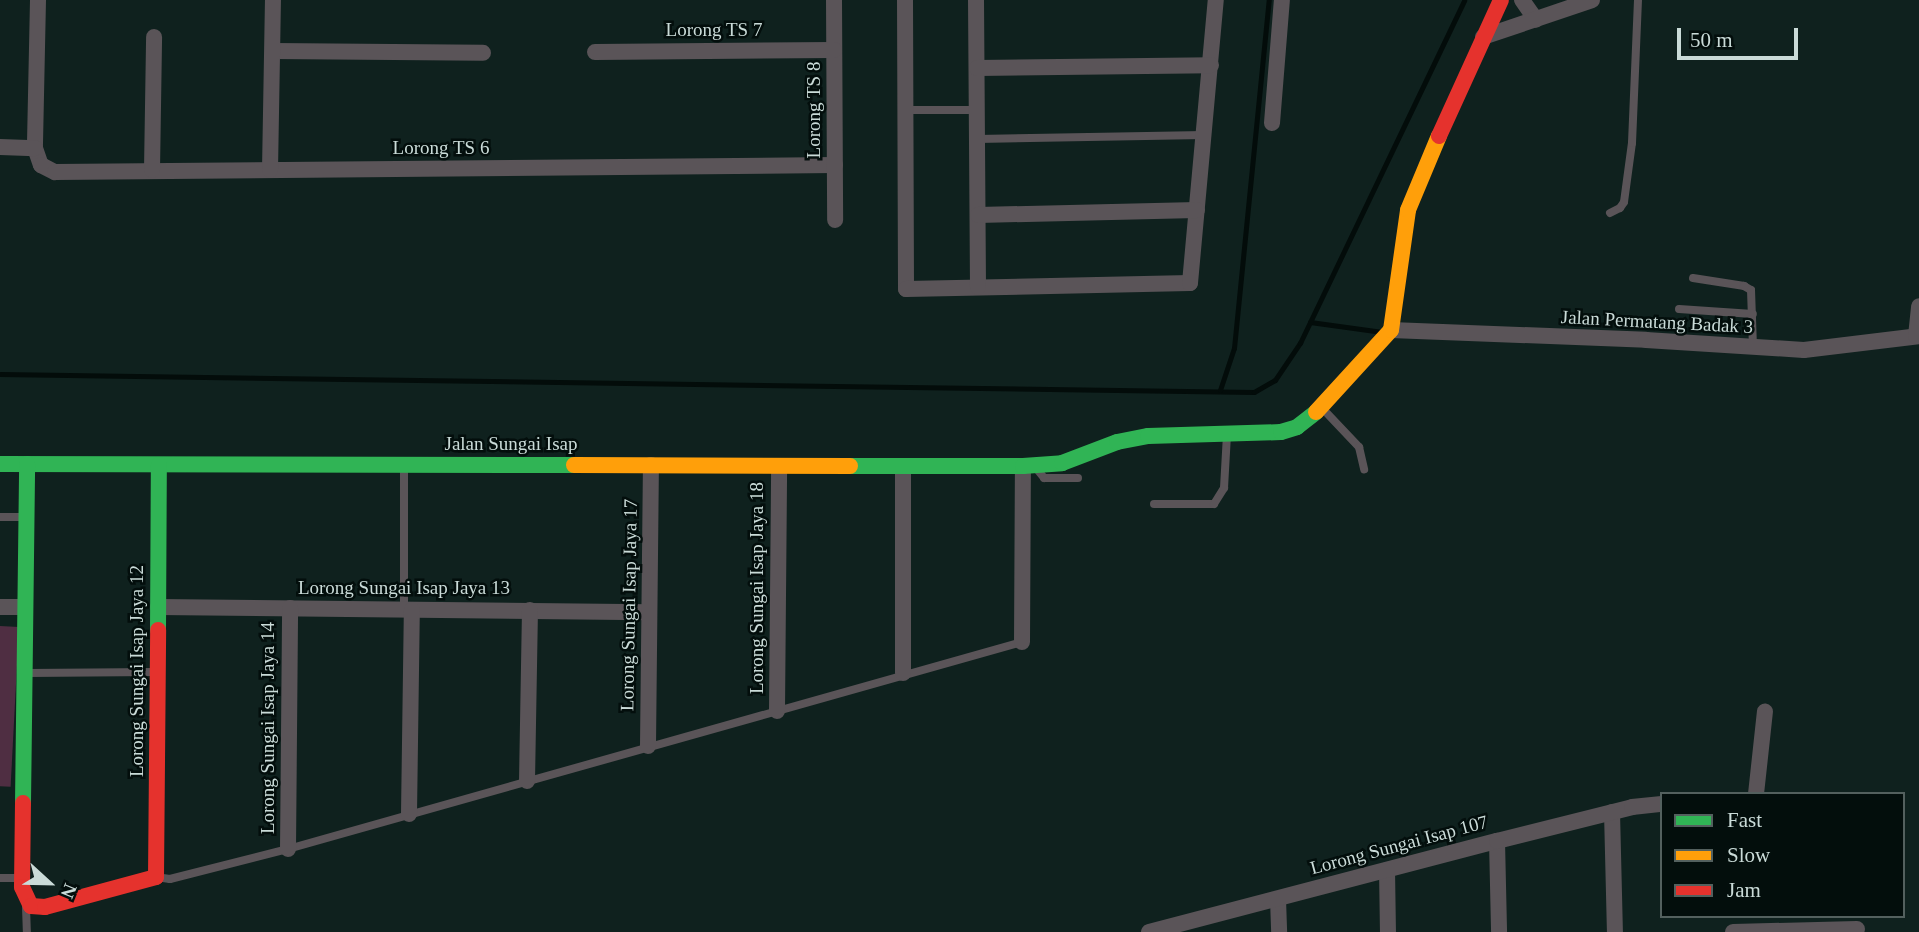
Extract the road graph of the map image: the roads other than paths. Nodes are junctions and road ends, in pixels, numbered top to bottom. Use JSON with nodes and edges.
{"nodes":[{"id":1,"x":38,"y":0,"type":"edge"},
{"id":2,"x":273,"y":0,"type":"edge"},
{"id":3,"x":834,"y":0,"type":"edge"},
{"id":4,"x":905,"y":0,"type":"edge"},
{"id":5,"x":976,"y":0,"type":"edge"},
{"id":6,"x":1216,"y":0,"type":"edge"},
{"id":7,"x":1282,"y":0,"type":"edge"},
{"id":8,"x":1501,"y":0,"type":"edge"},
{"id":9,"x":1522,"y":0,"type":"edge"},
{"id":10,"x":1592,"y":0,"type":"edge"},
{"id":11,"x":1638,"y":0,"type":"edge"},
{"id":12,"x":1536,"y":20,"type":"junction"},
{"id":13,"x":154,"y":37,"type":"dead end"},
{"id":14,"x":1483,"y":37,"type":"junction"},
{"id":15,"x":834,"y":50,"type":"junction"},
{"id":16,"x":272,"y":51,"type":"junction"},
{"id":17,"x":595,"y":52,"type":"dead end"},
{"id":18,"x":483,"y":53,"type":"dead end"},
{"id":19,"x":1211,"y":65,"type":"junction"},
{"id":20,"x":977,"y":68,"type":"junction"},
{"id":21,"x":905,"y":110,"type":"junction"},
{"id":22,"x":977,"y":110,"type":"junction"},
{"id":23,"x":1272,"y":123,"type":"dead end"},
{"id":24,"x":1204,"y":135,"type":"junction"},
{"id":25,"x":977,"y":139,"type":"junction"},
{"id":26,"x":0,"y":147,"type":"edge"},
{"id":27,"x":34,"y":148,"type":"junction"},
{"id":28,"x":835,"y":165,"type":"junction"},
{"id":29,"x":152,"y":170,"type":"junction"},
{"id":30,"x":270,"y":170,"type":"junction"},
{"id":31,"x":1197,"y":210,"type":"junction"},
{"id":32,"x":1609,"y":213,"type":"dead end"},
{"id":33,"x":978,"y":215,"type":"junction"},
{"id":34,"x":835,"y":219,"type":"dead end"},
{"id":35,"x":1693,"y":278,"type":"dead end"},
{"id":36,"x":978,"y":288,"type":"junction"},
{"id":37,"x":1919,"y":306,"type":"edge"},
{"id":38,"x":1679,"y":309,"type":"dead end"},
{"id":39,"x":1754,"y":314,"type":"junction"},
{"id":40,"x":1391,"y":330,"type":"junction"},
{"id":41,"x":1918,"y":336,"type":"edge"},
{"id":42,"x":1753,"y":348,"type":"junction"},
{"id":43,"x":1322,"y":408,"type":"junction"},
{"id":44,"x":1227,"y":434,"type":"junction"},
{"id":45,"x":0,"y":464,"type":"edge"},
{"id":46,"x":27,"y":464,"type":"junction"},
{"id":47,"x":159,"y":465,"type":"junction"},
{"id":48,"x":404,"y":465,"type":"junction"},
{"id":49,"x":651,"y":465,"type":"junction"},
{"id":50,"x":779,"y":466,"type":"junction"},
{"id":51,"x":903,"y":466,"type":"junction"},
{"id":52,"x":1028,"y":466,"type":"junction"},
{"id":53,"x":1364,"y":469,"type":"dead end"},
{"id":54,"x":1078,"y":478,"type":"dead end"},
{"id":55,"x":1154,"y":504,"type":"dead end"},
{"id":56,"x":0,"y":517,"type":"edge"},
{"id":57,"x":26,"y":517,"type":"junction"},
{"id":58,"x":0,"y":607,"type":"edge"},
{"id":59,"x":24,"y":607,"type":"junction"},
{"id":60,"x":158,"y":607,"type":"junction"},
{"id":61,"x":290,"y":608,"type":"junction"},
{"id":62,"x":408,"y":610,"type":"junction"},
{"id":63,"x":530,"y":610,"type":"junction"},
{"id":64,"x":649,"y":612,"type":"junction"},
{"id":65,"x":1022,"y":642,"type":"joint"},
{"id":66,"x":24,"y":673,"type":"junction"},
{"id":67,"x":158,"y":673,"type":"junction"},
{"id":68,"x":904,"y":673,"type":"junction"},
{"id":69,"x":777,"y":711,"type":"junction"},
{"id":70,"x":1765,"y":711,"type":"dead end"},
{"id":71,"x":648,"y":746,"type":"junction"},
{"id":72,"x":527,"y":781,"type":"junction"},
{"id":73,"x":1756,"y":792,"type":"edge"},
{"id":74,"x":1660,"y":804,"type":"edge"},
{"id":75,"x":1612,"y":812,"type":"junction"},
{"id":76,"x":409,"y":814,"type":"junction"},
{"id":77,"x":1496,"y":841,"type":"junction"},
{"id":78,"x":288,"y":849,"type":"junction"},
{"id":79,"x":1387,"y":870,"type":"junction"},
{"id":80,"x":156,"y":877,"type":"junction"},
{"id":81,"x":0,"y":878,"type":"edge"},
{"id":82,"x":22,"y":878,"type":"junction"},
{"id":83,"x":1279,"y":899,"type":"junction"},
{"id":84,"x":29,"y":903,"type":"junction"},
{"id":85,"x":1857,"y":926,"type":"edge"},
{"id":86,"x":27,"y":932,"type":"edge"},
{"id":87,"x":1149,"y":932,"type":"edge"},
{"id":88,"x":1279,"y":932,"type":"edge"},
{"id":89,"x":1388,"y":932,"type":"edge"},
{"id":90,"x":1499,"y":932,"type":"edge"},
{"id":91,"x":1615,"y":932,"type":"edge"},
{"id":92,"x":1733,"y":932,"type":"edge"}],
"edges":[{"from":1,"to":27,"type":"street"},
{"from":2,"to":16,"type":"street"},
{"from":3,"to":15,"type":"street","name":"Lorong TS 8"},
{"from":4,"to":21,"type":"street"},
{"from":5,"to":20,"type":"street"},
{"from":6,"to":19,"type":"street"},
{"from":7,"to":23,"type":"street"},
{"from":8,"to":14,"type":"street"},
{"from":9,"to":12,"type":"street"},
{"from":10,"to":12,"type":"street"},
{"from":11,"to":32,"type":"lane"},
{"from":12,"to":14,"type":"street"},
{"from":13,"to":29,"type":"street"},
{"from":14,"to":40,"type":"street"},
{"from":15,"to":17,"type":"street","name":"Lorong TS 7"},
{"from":15,"to":28,"type":"street","name":"Lorong TS 8"},
{"from":16,"to":18,"type":"street"},
{"from":16,"to":30,"type":"street"},
{"from":19,"to":20,"type":"street"},
{"from":19,"to":24,"type":"street"},
{"from":20,"to":22,"type":"street"},
{"from":21,"to":22,"type":"lane"},
{"from":21,"to":36,"type":"street"},
{"from":22,"to":25,"type":"street"},
{"from":24,"to":25,"type":"lane"},
{"from":24,"to":31,"type":"street"},
{"from":25,"to":33,"type":"street"},
{"from":26,"to":27,"type":"street"},
{"from":27,"to":29,"type":"street","name":"Lorong TS 6"},
{"from":28,"to":30,"type":"street","name":"Lorong TS 6"},
{"from":28,"to":34,"type":"street","name":"Lorong TS 8"},
{"from":29,"to":30,"type":"street","name":"Lorong TS 6"},
{"from":31,"to":33,"type":"street"},
{"from":31,"to":36,"type":"street"},
{"from":33,"to":36,"type":"street"},
{"from":35,"to":39,"type":"lane"},
{"from":37,"to":41,"type":"street"},
{"from":38,"to":39,"type":"lane"},
{"from":39,"to":42,"type":"lane"},
{"from":40,"to":42,"type":"street","name":"Jalan Permatang Badak 3"},
{"from":40,"to":43,"type":"street","name":"Jalan Sungai Isap"},
{"from":41,"to":42,"type":"street","name":"Jalan Permatang Badak 3"},
{"from":43,"to":44,"type":"street","name":"Jalan Sungai Isap"},
{"from":43,"to":53,"type":"lane"},
{"from":44,"to":52,"type":"street","name":"Jalan Sungai Isap"},
{"from":44,"to":55,"type":"lane"},
{"from":45,"to":46,"type":"street","name":"Jalan Sungai Isap"},
{"from":46,"to":47,"type":"street","name":"Jalan Sungai Isap"},
{"from":46,"to":57,"type":"street"},
{"from":47,"to":48,"type":"street","name":"Jalan Sungai Isap"},
{"from":47,"to":60,"type":"street","name":"Lorong Sungai Isap Jaya 12"},
{"from":48,"to":49,"type":"street","name":"Jalan Sungai Isap"},
{"from":48,"to":62,"type":"lane"},
{"from":49,"to":50,"type":"street","name":"Jalan Sungai Isap"},
{"from":49,"to":64,"type":"street","name":"Lorong Sungai Isap Jaya 17"},
{"from":50,"to":51,"type":"street","name":"Jalan Sungai Isap"},
{"from":50,"to":69,"type":"street","name":"Lorong Sungai Isap Jaya 18"},
{"from":51,"to":52,"type":"street","name":"Jalan Sungai Isap"},
{"from":51,"to":68,"type":"street"},
{"from":52,"to":54,"type":"lane"},
{"from":52,"to":65,"type":"street"},
{"from":56,"to":57,"type":"lane"},
{"from":57,"to":59,"type":"street"},
{"from":58,"to":59,"type":"street"},
{"from":59,"to":66,"type":"street"},
{"from":60,"to":61,"type":"street","name":"Lorong Sungai Isap Jaya 13"},
{"from":60,"to":67,"type":"street","name":"Lorong Sungai Isap Jaya 12"},
{"from":61,"to":62,"type":"street","name":"Lorong Sungai Isap Jaya 13"},
{"from":61,"to":78,"type":"street","name":"Lorong Sungai Isap Jaya 14"},
{"from":62,"to":63,"type":"street","name":"Lorong Sungai Isap Jaya 13"},
{"from":62,"to":76,"type":"street"},
{"from":63,"to":64,"type":"street","name":"Lorong Sungai Isap Jaya 13"},
{"from":63,"to":72,"type":"street"},
{"from":64,"to":71,"type":"street","name":"Lorong Sungai Isap Jaya 17"},
{"from":65,"to":68,"type":"lane"},
{"from":66,"to":67,"type":"lane"},
{"from":66,"to":82,"type":"street"},
{"from":67,"to":80,"type":"street","name":"Lorong Sungai Isap Jaya 12"},
{"from":68,"to":69,"type":"lane"},
{"from":69,"to":71,"type":"lane"},
{"from":70,"to":73,"type":"street"},
{"from":71,"to":72,"type":"lane"},
{"from":72,"to":76,"type":"lane"},
{"from":74,"to":75,"type":"street","name":"Lorong Sungai Isap 107"},
{"from":75,"to":77,"type":"street","name":"Lorong Sungai Isap 107"},
{"from":75,"to":91,"type":"street"},
{"from":76,"to":78,"type":"lane"},
{"from":77,"to":79,"type":"street","name":"Lorong Sungai Isap 107"},
{"from":77,"to":90,"type":"street"},
{"from":78,"to":80,"type":"lane"},
{"from":79,"to":83,"type":"street","name":"Lorong Sungai Isap 107"},
{"from":79,"to":89,"type":"street"},
{"from":80,"to":84,"type":"street"},
{"from":81,"to":82,"type":"lane"},
{"from":82,"to":84,"type":"street"},
{"from":83,"to":87,"type":"street","name":"Lorong Sungai Isap 107"},
{"from":83,"to":88,"type":"street"},
{"from":84,"to":86,"type":"lane"},
{"from":85,"to":92,"type":"street"}]}
